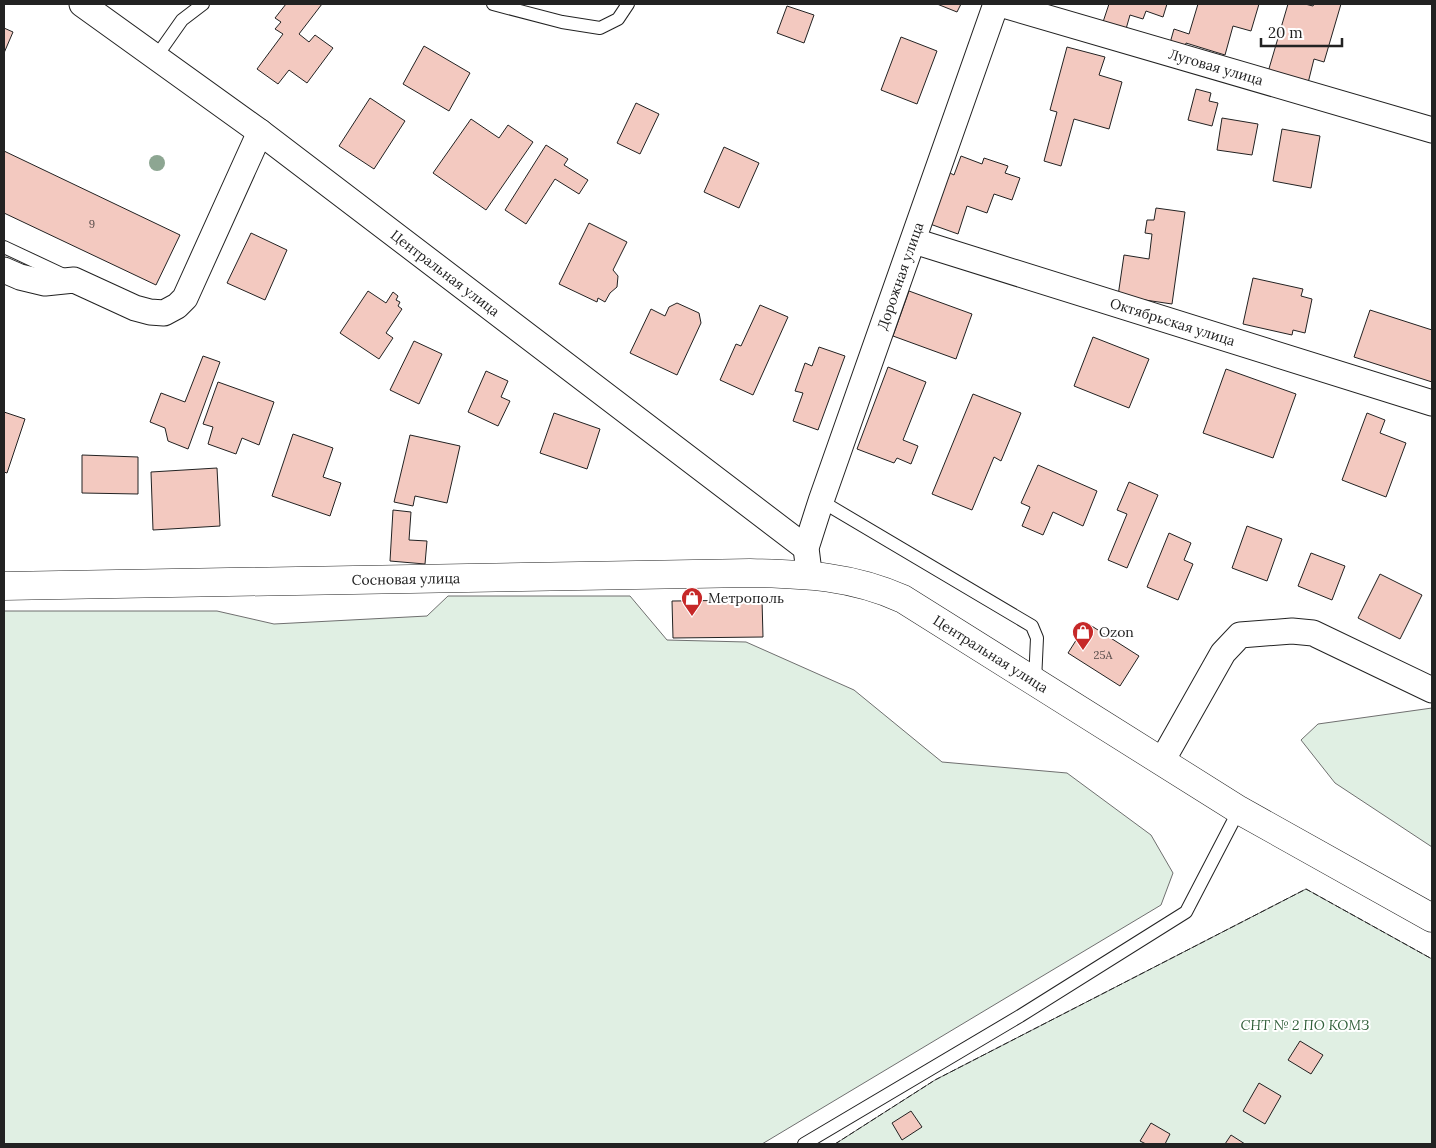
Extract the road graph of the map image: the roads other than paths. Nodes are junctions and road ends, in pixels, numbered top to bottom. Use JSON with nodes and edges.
{"nodes":[{"id":1,"x":82,"y":4,"type":"edge"},
{"id":2,"x":203,"y":4,"type":"edge"},
{"id":3,"x":493,"y":4,"type":"edge"},
{"id":4,"x":628,"y":4,"type":"edge"},
{"id":5,"x":998,"y":4,"type":"edge"},
{"id":6,"x":156,"y":57,"type":"junction"},
{"id":7,"x":1432,"y":130,"type":"edge"},
{"id":8,"x":260,"y":132,"type":"junction"},
{"id":9,"x":914,"y":241,"type":"junction"},
{"id":10,"x":4,"y":247,"type":"edge"},
{"id":11,"x":4,"y":270,"type":"edge"},
{"id":12,"x":74,"y":280,"type":"junction"},
{"id":13,"x":1432,"y":403,"type":"edge"},
{"id":14,"x":821,"y":501,"type":"junction"},
{"id":15,"x":807,"y":561,"type":"junction"},
{"id":16,"x":4,"y":586,"type":"edge"},
{"id":17,"x":1035,"y":682,"type":"junction"},
{"id":18,"x":1432,"y":690,"type":"edge"},
{"id":19,"x":1162,"y":760,"type":"junction"},
{"id":20,"x":1239,"y":810,"type":"junction"},
{"id":21,"x":1432,"y":918,"type":"edge"},
{"id":22,"x":804,"y":1144,"type":"edge"}],
"edges":[{"from":1,"to":6,"type":"street","name":"Центральная улица"},
{"from":2,"to":6,"type":"lane"},
{"from":3,"to":4,"type":"lane"},
{"from":5,"to":7,"type":"street","name":"Луговая улица"},
{"from":5,"to":9,"type":"street","name":"Дорожная улица"},
{"from":6,"to":8,"type":"street","name":"Центральная улица"},
{"from":8,"to":12,"type":"street"},
{"from":8,"to":15,"type":"street","name":"Центральная улица"},
{"from":9,"to":13,"type":"street","name":"Октябрьская улица"},
{"from":9,"to":14,"type":"street","name":"Дорожная улица"},
{"from":10,"to":12,"type":"lane"},
{"from":11,"to":12,"type":"street"},
{"from":14,"to":15,"type":"street","name":"Дорожная улица"},
{"from":14,"to":17,"type":"lane"},
{"from":15,"to":16,"type":"street","name":"Сосновая улица"},
{"from":15,"to":17,"type":"street","name":"Центральная улица"},
{"from":17,"to":19,"type":"street","name":"Центральная улица"},
{"from":18,"to":19,"type":"street"},
{"from":19,"to":20,"type":"street","name":"Центральная улица"},
{"from":20,"to":21,"type":"street","name":"Центральная улица"},
{"from":20,"to":22,"type":"lane"}]}
